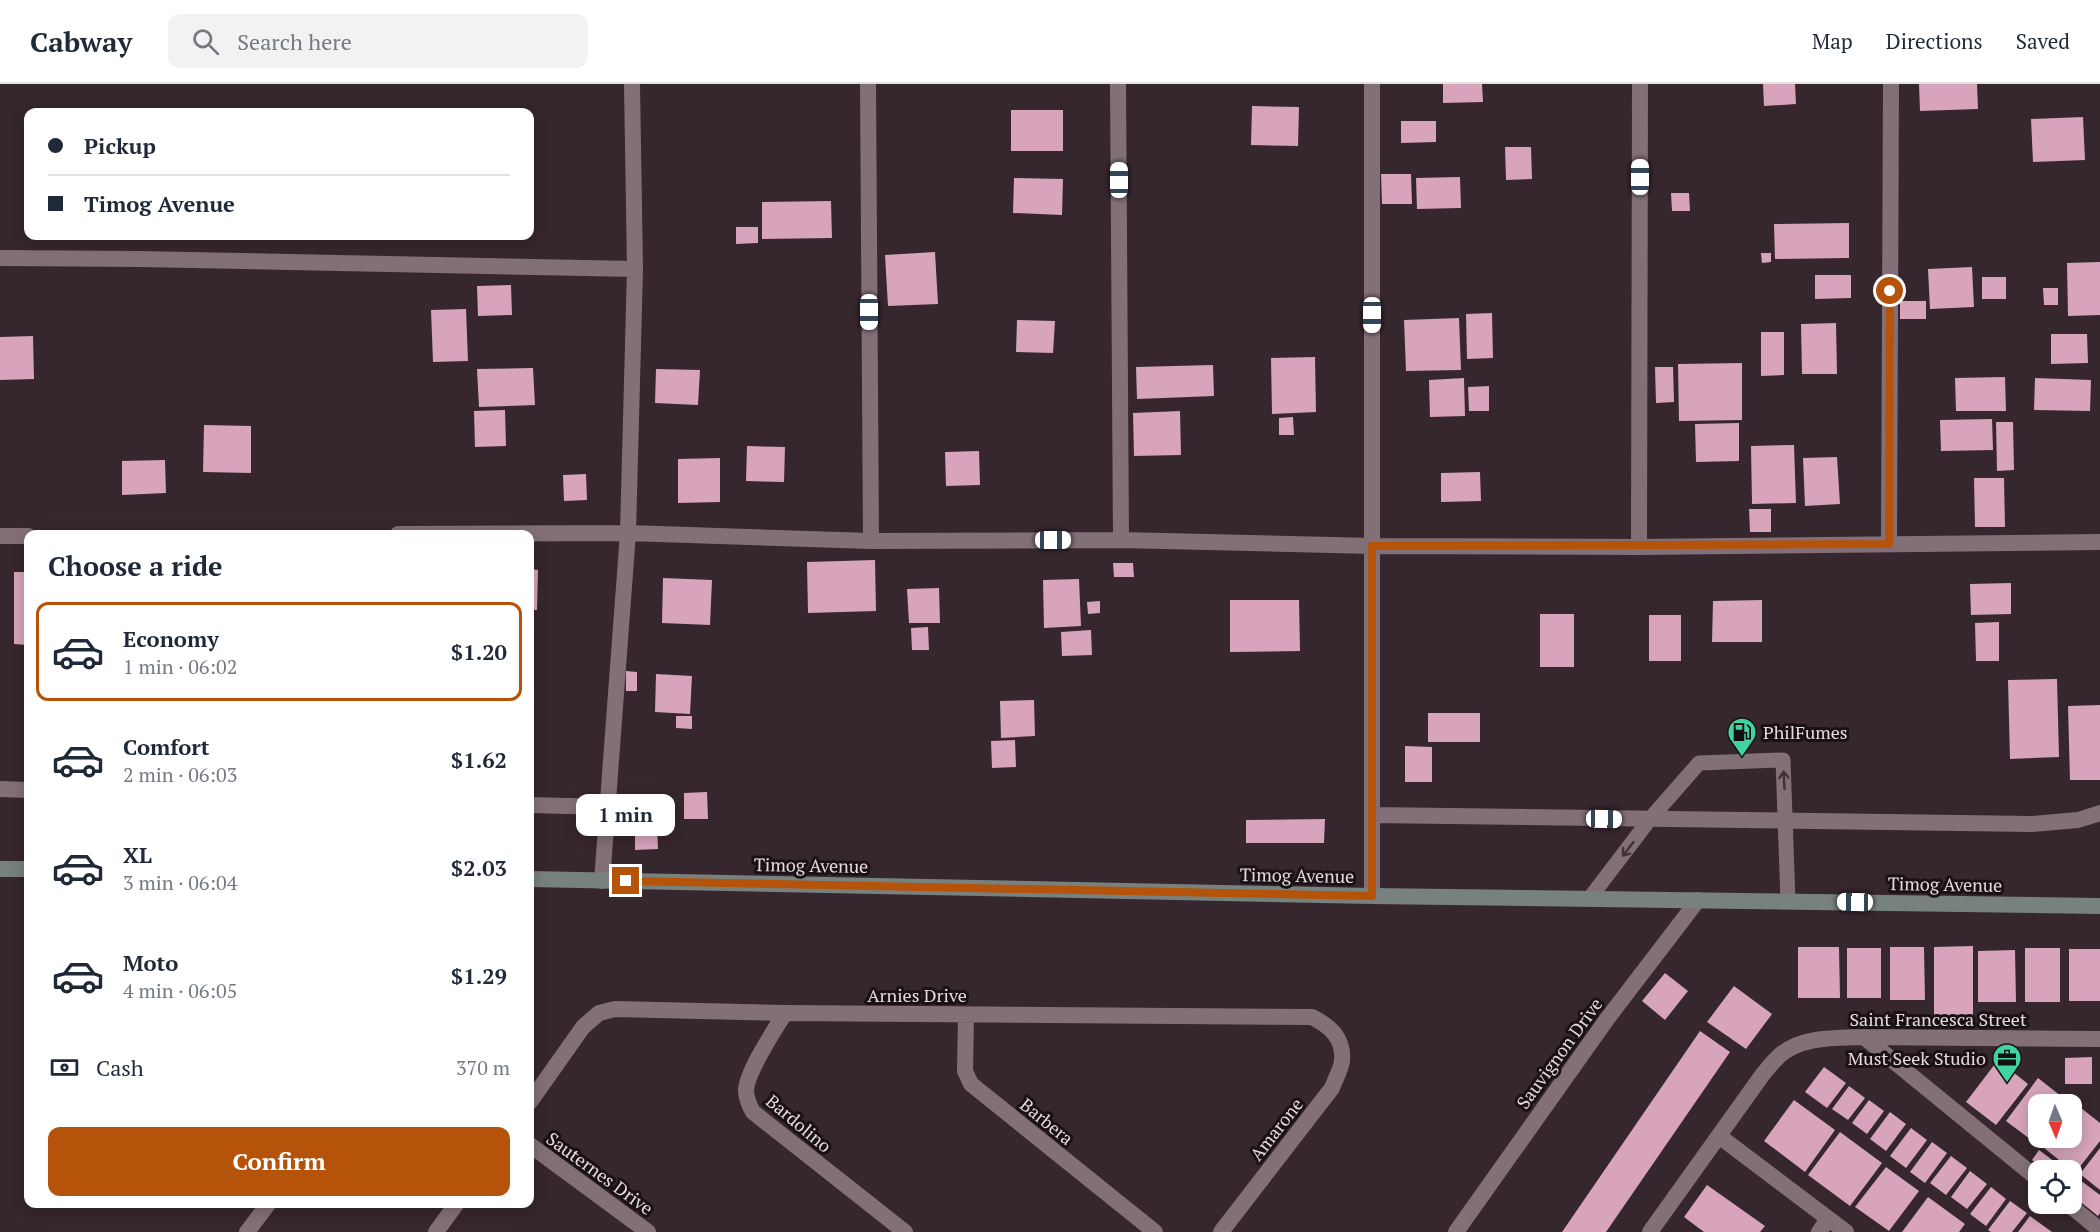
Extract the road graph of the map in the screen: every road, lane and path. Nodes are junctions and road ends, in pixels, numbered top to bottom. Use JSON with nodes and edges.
{"nodes":[{"id":1,"x":632,"y":84,"type":"edge"},
{"id":2,"x":868,"y":84,"type":"edge"},
{"id":3,"x":1118,"y":84,"type":"edge"},
{"id":4,"x":1372,"y":84,"type":"edge"},
{"id":5,"x":1640,"y":84,"type":"edge"},
{"id":6,"x":1891,"y":84,"type":"edge"},
{"id":7,"x":0,"y":258,"type":"edge"},
{"id":8,"x":635,"y":269,"type":"junction"},
{"id":9,"x":534,"y":533,"type":"edge"},
{"id":10,"x":628,"y":533,"type":"junction"},
{"id":11,"x":0,"y":536,"type":"edge"},
{"id":12,"x":24,"y":536,"type":"edge"},
{"id":13,"x":1121,"y":540,"type":"junction"},
{"id":14,"x":871,"y":541,"type":"junction"},
{"id":15,"x":2100,"y":542,"type":"edge"},
{"id":16,"x":1889,"y":544,"type":"junction"},
{"id":17,"x":1372,"y":546,"type":"junction"},
{"id":18,"x":1639,"y":546,"type":"junction"},
{"id":19,"x":0,"y":789,"type":"edge"},
{"id":20,"x":24,"y":790,"type":"edge"},
{"id":21,"x":534,"y":805,"type":"edge"},
{"id":22,"x":607,"y":807,"type":"junction"},
{"id":23,"x":2100,"y":813,"type":"edge"},
{"id":24,"x":1372,"y":815,"type":"junction"},
{"id":25,"x":1650,"y":819,"type":"junction"},
{"id":26,"x":1787,"y":821,"type":"junction"},
{"id":27,"x":0,"y":868,"type":"edge"},
{"id":28,"x":24,"y":869,"type":"edge"},
{"id":29,"x":534,"y":879,"type":"edge"},
{"id":30,"x":602,"y":881,"type":"junction"},
{"id":31,"x":1372,"y":896,"type":"junction"},
{"id":32,"x":1588,"y":899,"type":"junction"},
{"id":33,"x":1698,"y":900,"type":"junction"},
{"id":34,"x":1788,"y":901,"type":"junction"},
{"id":35,"x":2100,"y":906,"type":"edge"},
{"id":36,"x":784,"y":1013,"type":"junction"},
{"id":37,"x":966,"y":1015,"type":"junction"},
{"id":38,"x":1864,"y":1037,"type":"junction"},
{"id":39,"x":2100,"y":1039,"type":"edge"},
{"id":40,"x":1339,"y":1041,"type":"joint"},
{"id":41,"x":534,"y":1096,"type":"edge"},
{"id":42,"x":1719,"y":1136,"type":"junction"},
{"id":43,"x":534,"y":1148,"type":"edge"},
{"id":44,"x":2028,"y":1171,"type":"edge"},
{"id":45,"x":265,"y":1208,"type":"edge"},
{"id":46,"x":453,"y":1208,"type":"edge"},
{"id":47,"x":2080,"y":1214,"type":"edge"},
{"id":48,"x":1824,"y":1225,"type":"edge"},
{"id":49,"x":2100,"y":1230,"type":"edge"},
{"id":50,"x":247,"y":1232,"type":"edge"},
{"id":51,"x":436,"y":1232,"type":"edge"},
{"id":52,"x":648,"y":1232,"type":"edge"},
{"id":53,"x":905,"y":1232,"type":"edge"},
{"id":54,"x":1155,"y":1232,"type":"edge"},
{"id":55,"x":1221,"y":1232,"type":"edge"},
{"id":56,"x":1456,"y":1232,"type":"edge"},
{"id":57,"x":1650,"y":1232,"type":"edge"},
{"id":58,"x":1846,"y":1232,"type":"edge"}],
"edges":[{"from":1,"to":8,"type":"street"},
{"from":2,"to":14,"type":"street"},
{"from":3,"to":13,"type":"street"},
{"from":4,"to":17,"type":"street"},
{"from":5,"to":18,"type":"street"},
{"from":6,"to":16,"type":"street"},
{"from":7,"to":8,"type":"street"},
{"from":8,"to":10,"type":"street"},
{"from":9,"to":10,"type":"street"},
{"from":10,"to":14,"type":"street"},
{"from":10,"to":22,"type":"street"},
{"from":11,"to":12,"type":"street"},
{"from":13,"to":14,"type":"street"},
{"from":13,"to":17,"type":"street"},
{"from":15,"to":16,"type":"street"},
{"from":16,"to":18,"type":"street"},
{"from":17,"to":18,"type":"street"},
{"from":17,"to":24,"type":"street"},
{"from":19,"to":20,"type":"street"},
{"from":21,"to":22,"type":"street"},
{"from":22,"to":30,"type":"street"},
{"from":23,"to":26,"type":"street"},
{"from":24,"to":25,"type":"street"},
{"from":24,"to":31,"type":"street"},
{"from":25,"to":26,"type":"street"},
{"from":26,"to":25,"type":"lane","one_way":true},
{"from":25,"to":32,"type":"lane","one_way":true},
{"from":26,"to":34,"type":"lane"},
{"from":27,"to":28,"type":"main road"},
{"from":29,"to":30,"type":"main road","name":"Timog Avenue"},
{"from":30,"to":31,"type":"main road","name":"Timog Avenue"},
{"from":31,"to":32,"type":"main road","name":"Timog Avenue"},
{"from":32,"to":33,"type":"main road","name":"Timog Avenue"},
{"from":33,"to":34,"type":"main road","name":"Timog Avenue"},
{"from":33,"to":56,"type":"street","name":"Sauvignon Drive"},
{"from":34,"to":35,"type":"main road","name":"Timog Avenue"},
{"from":36,"to":37,"type":"street","name":"Arnies Drive"},
{"from":36,"to":41,"type":"street","name":"Arnies Drive"},
{"from":36,"to":53,"type":"street","name":"Bardolino"},
{"from":37,"to":40,"type":"street","name":"Arnies Drive"},
{"from":37,"to":54,"type":"street","name":"Barbera"},
{"from":38,"to":39,"type":"street","name":"Saint Francesca Street"},
{"from":38,"to":42,"type":"street","name":"Saint Francesca Street"},
{"from":38,"to":44,"type":"street"},
{"from":40,"to":55,"type":"street","name":"Amarone"},
{"from":42,"to":48,"type":"street"},
{"from":42,"to":57,"type":"street"},
{"from":43,"to":52,"type":"street","name":"Sauternes Drive"},
{"from":45,"to":50,"type":"street"},
{"from":46,"to":51,"type":"street"},
{"from":47,"to":49,"type":"street"},
{"from":48,"to":58,"type":"street"}]}
